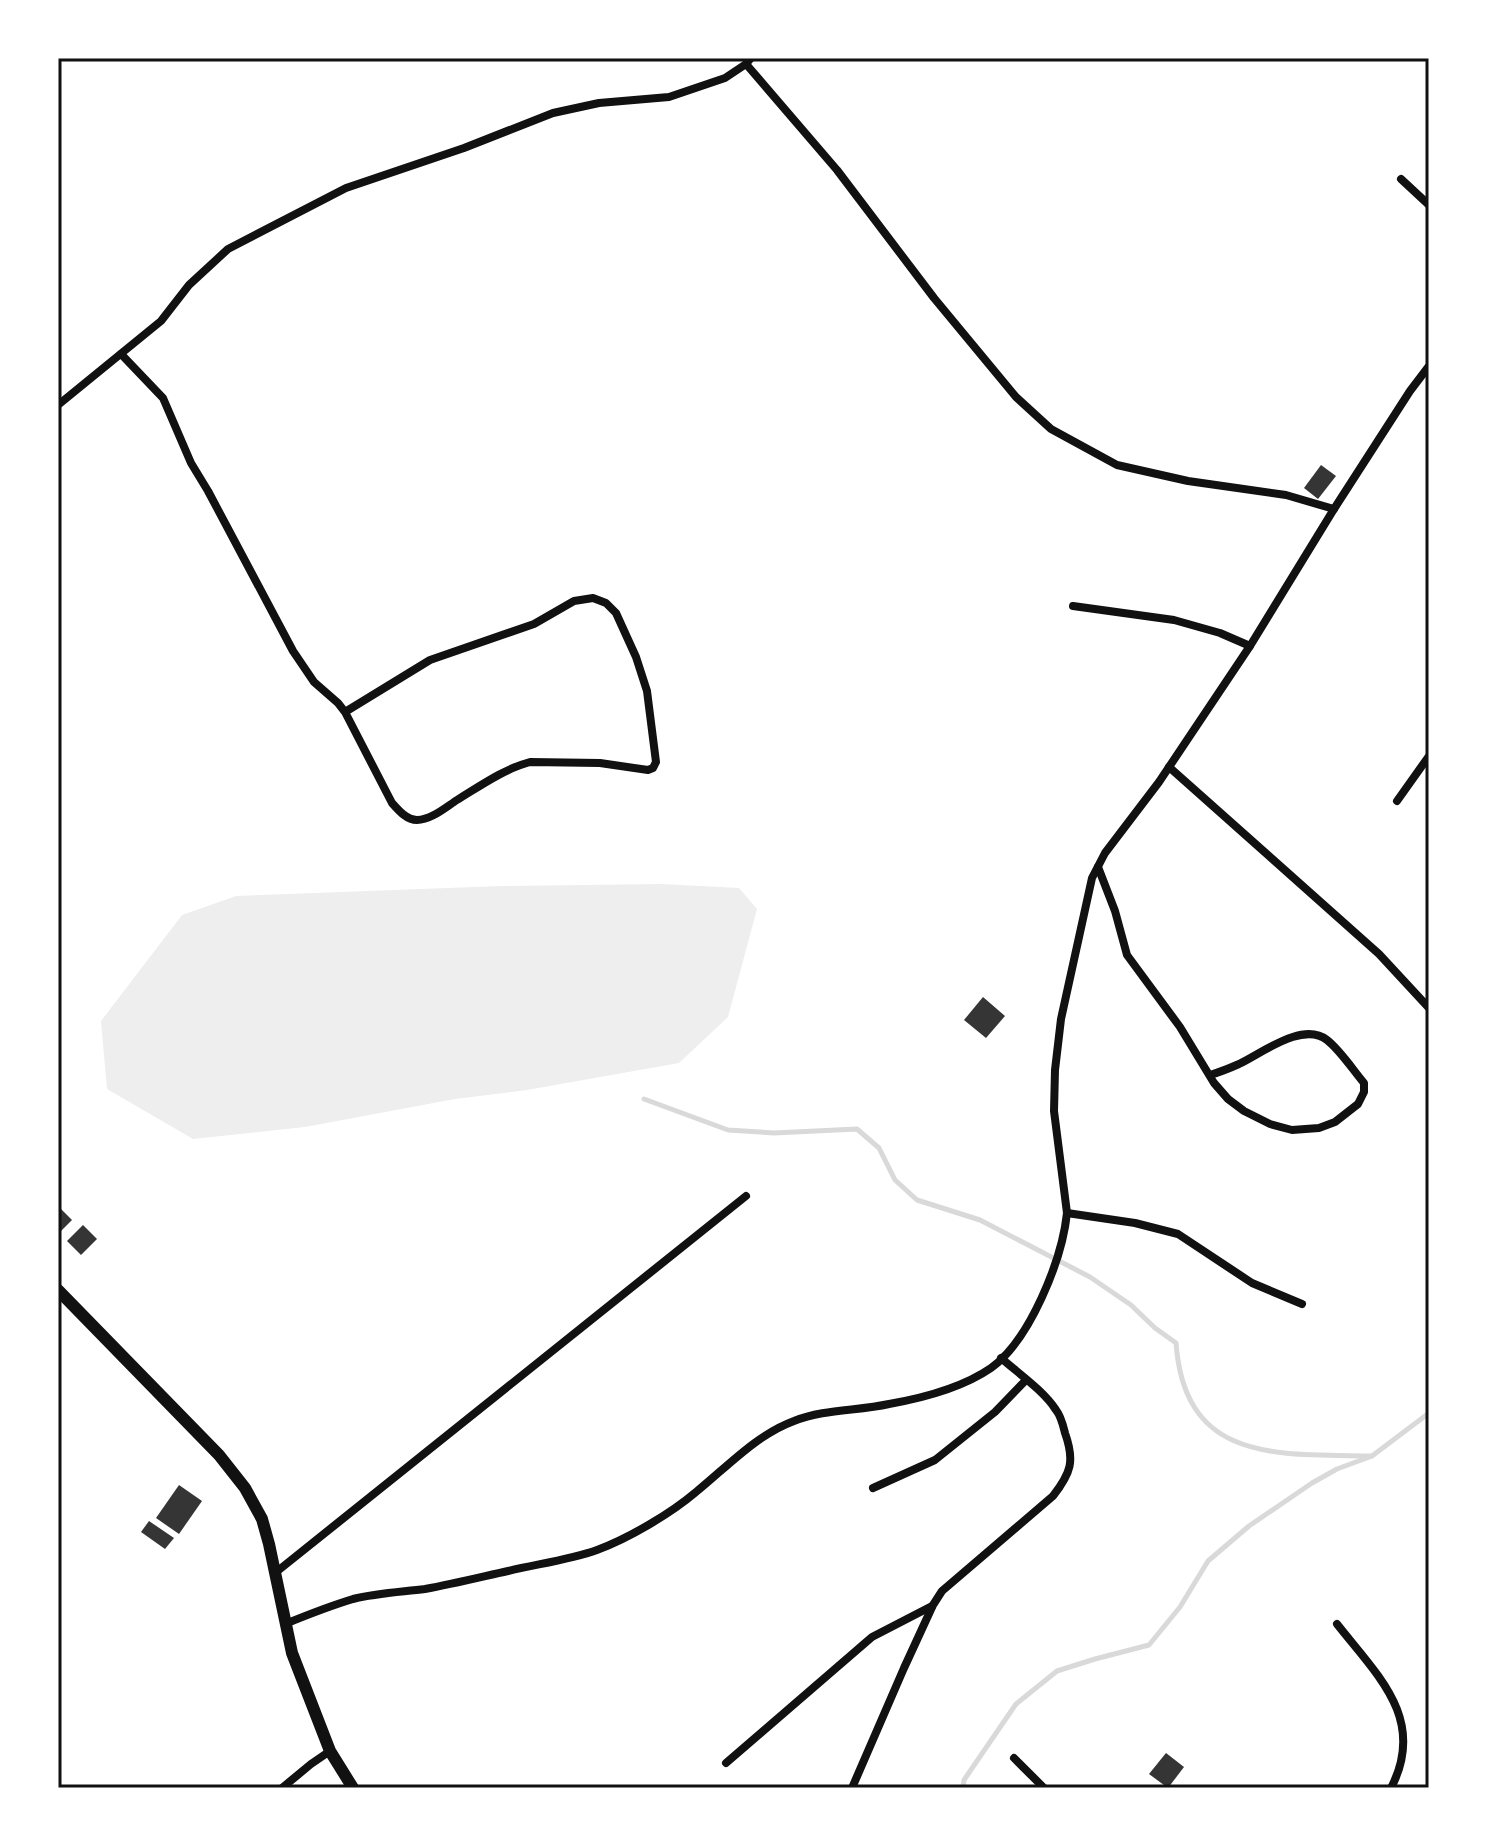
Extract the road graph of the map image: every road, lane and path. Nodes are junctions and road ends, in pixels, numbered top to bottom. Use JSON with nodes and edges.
{"nodes":[{"id":1,"x":748,"y":61,"type":"edge"},
{"id":2,"x":1401,"y":179,"type":"dead end"},
{"id":3,"x":1429,"y":205,"type":"edge"},
{"id":4,"x":121,"y":354,"type":"junction"},
{"id":5,"x":1429,"y":366,"type":"edge"},
{"id":6,"x":58,"y":405,"type":"edge"},
{"id":7,"x":1334,"y":509,"type":"junction"},
{"id":8,"x":1073,"y":606,"type":"dead end"},
{"id":9,"x":1250,"y":646,"type":"junction"},
{"id":10,"x":345,"y":712,"type":"junction"},
{"id":11,"x":1429,"y":756,"type":"edge"},
{"id":12,"x":1169,"y":767,"type":"junction"},
{"id":13,"x":1397,"y":801,"type":"dead end"},
{"id":14,"x":1098,"y":867,"type":"junction"},
{"id":15,"x":1429,"y":1008,"type":"edge"},
{"id":16,"x":1210,"y":1075,"type":"junction"},
{"id":17,"x":746,"y":1196,"type":"dead end"},
{"id":18,"x":1067,"y":1213,"type":"junction"},
{"id":19,"x":58,"y":1290,"type":"edge"},
{"id":20,"x":1302,"y":1304,"type":"dead end"},
{"id":21,"x":1001,"y":1358,"type":"junction"},
{"id":22,"x":1026,"y":1380,"type":"junction"},
{"id":23,"x":873,"y":1488,"type":"dead end"},
{"id":24,"x":275,"y":1573,"type":"junction"},
{"id":25,"x":933,"y":1605,"type":"junction"},
{"id":26,"x":285,"y":1624,"type":"junction"},
{"id":27,"x":1337,"y":1624,"type":"dead end"},
{"id":28,"x":330,"y":1751,"type":"junction"},
{"id":29,"x":1014,"y":1758,"type":"dead end"},
{"id":30,"x":726,"y":1763,"type":"dead end"},
{"id":31,"x":282,"y":1788,"type":"edge"},
{"id":32,"x":353,"y":1788,"type":"edge"},
{"id":33,"x":852,"y":1788,"type":"edge"},
{"id":34,"x":1044,"y":1788,"type":"edge"},
{"id":35,"x":1391,"y":1788,"type":"edge"}],
"edges":[{"from":1,"to":4,"type":"street"},
{"from":1,"to":7,"type":"street"},
{"from":2,"to":3,"type":"street"},
{"from":4,"to":6,"type":"street"},
{"from":4,"to":10,"type":"street"},
{"from":5,"to":7,"type":"street"},
{"from":7,"to":9,"type":"street"},
{"from":8,"to":9,"type":"street"},
{"from":9,"to":12,"type":"street"},
{"from":10,"to":10,"type":"street"},
{"from":11,"to":13,"type":"street"},
{"from":12,"to":14,"type":"street"},
{"from":12,"to":15,"type":"street"},
{"from":14,"to":16,"type":"street"},
{"from":14,"to":18,"type":"street"},
{"from":16,"to":16,"type":"street"},
{"from":17,"to":24,"type":"street"},
{"from":18,"to":20,"type":"street"},
{"from":18,"to":21,"type":"street"},
{"from":19,"to":24,"type":"street"},
{"from":21,"to":22,"type":"street"},
{"from":21,"to":26,"type":"street"},
{"from":22,"to":23,"type":"street"},
{"from":22,"to":25,"type":"street"},
{"from":24,"to":26,"type":"street"},
{"from":25,"to":30,"type":"street"},
{"from":25,"to":33,"type":"street"},
{"from":26,"to":28,"type":"street"},
{"from":27,"to":35,"type":"street"},
{"from":28,"to":31,"type":"street"},
{"from":28,"to":32,"type":"street"},
{"from":29,"to":34,"type":"street"}]}
